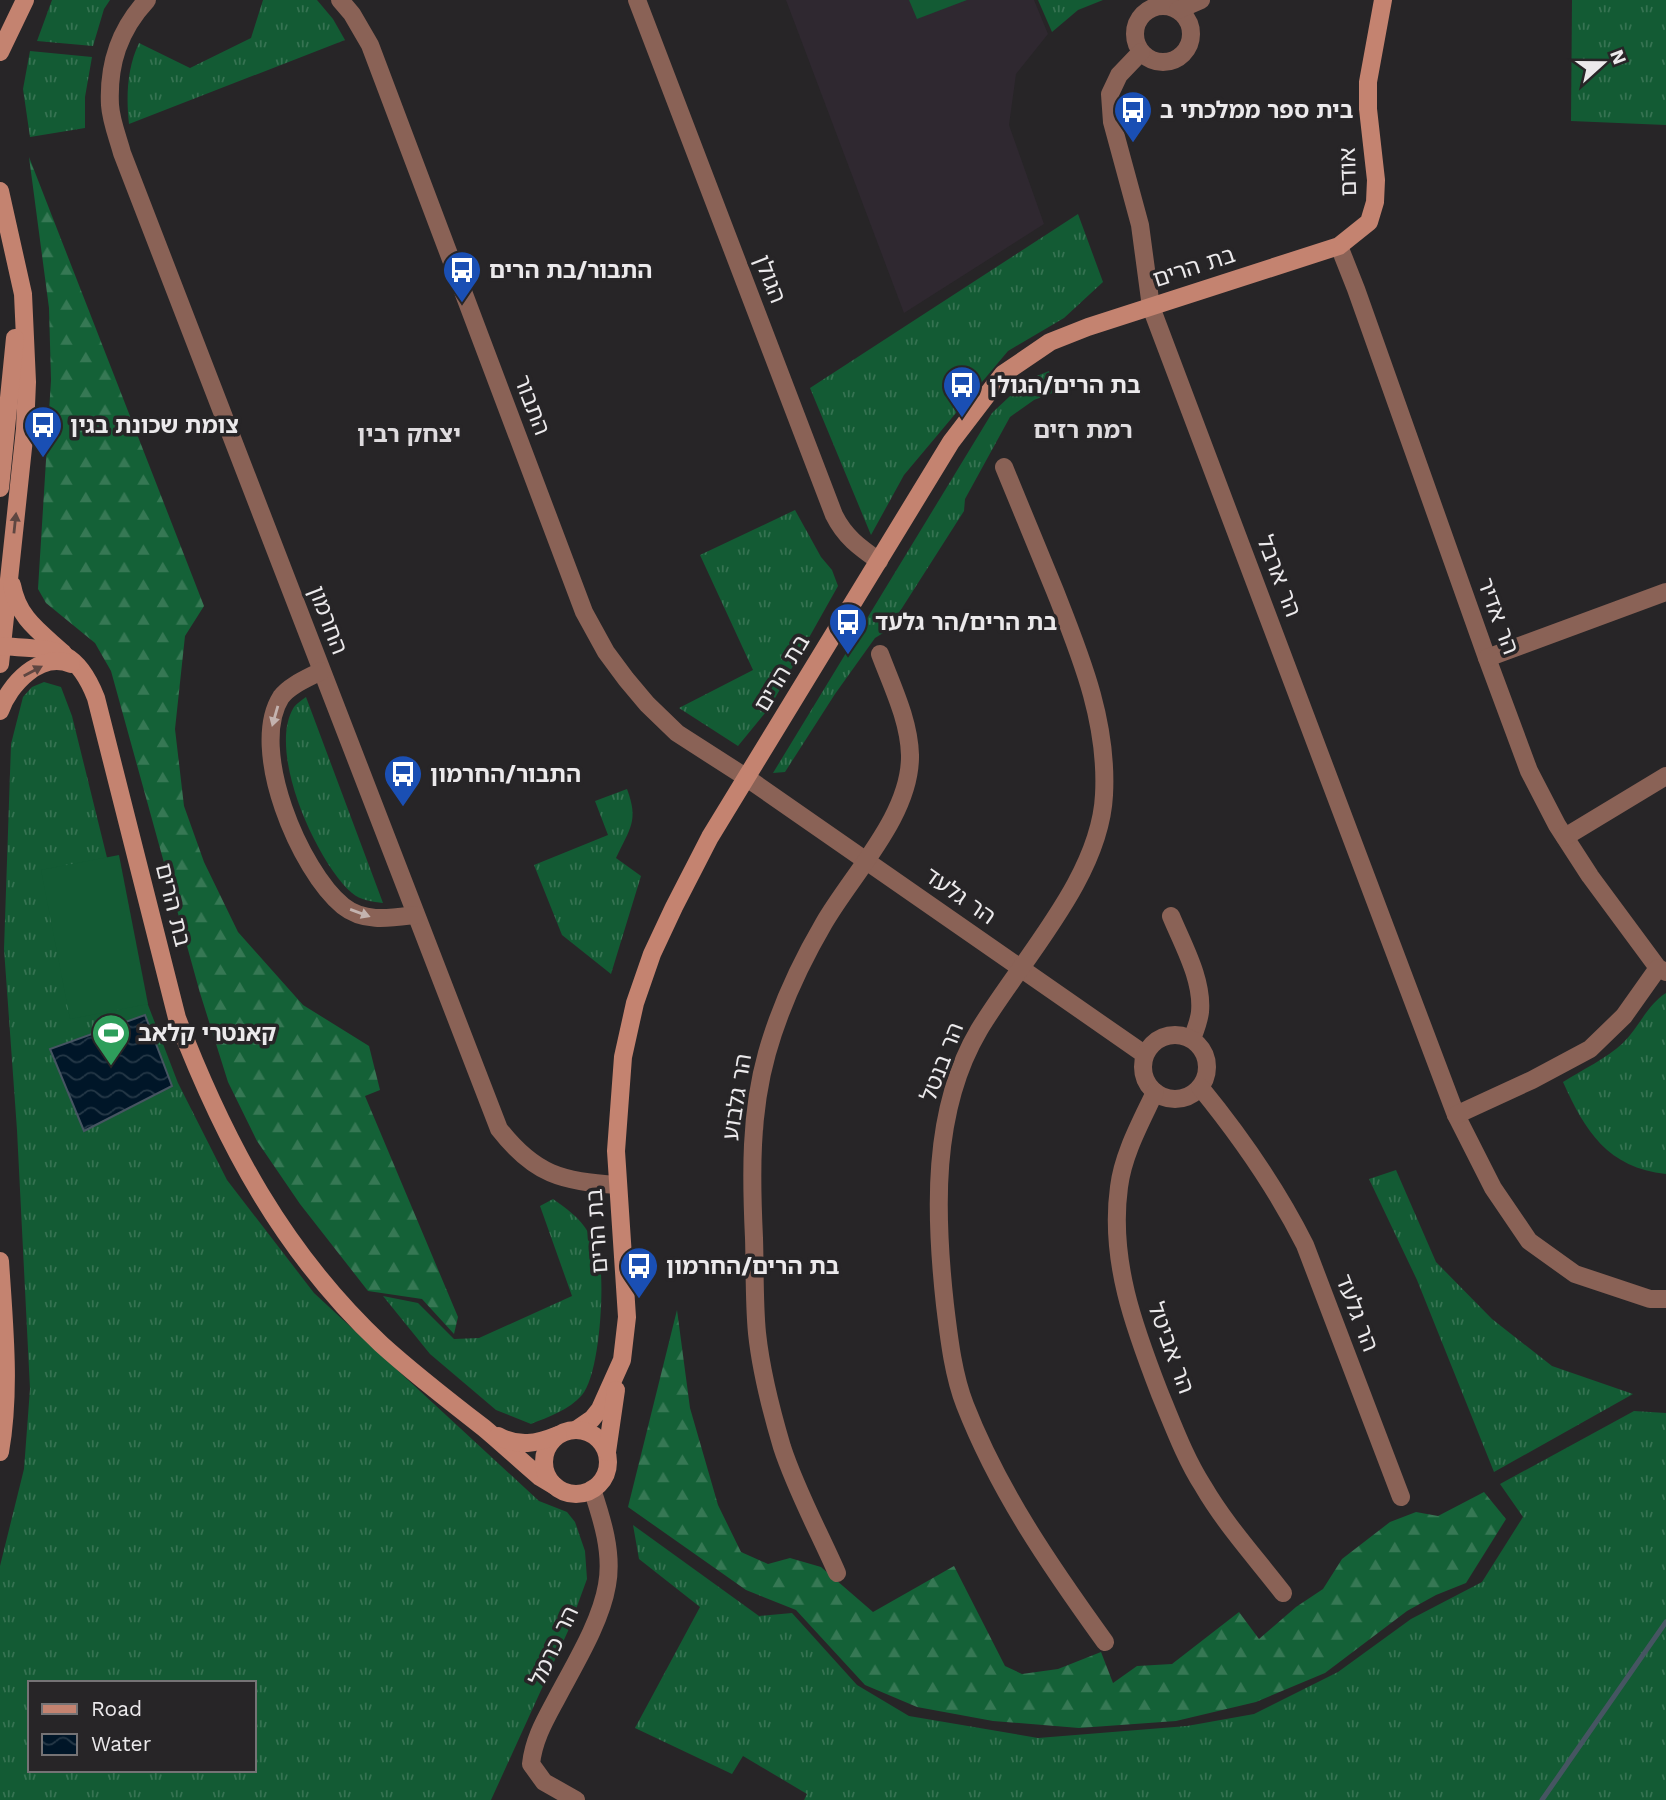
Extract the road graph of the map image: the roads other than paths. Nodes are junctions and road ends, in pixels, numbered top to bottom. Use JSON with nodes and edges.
{"nodes":[{"id":1,"x":25,"y":0,"type":"edge"},
{"id":2,"x":147,"y":0,"type":"edge"},
{"id":3,"x":340,"y":0,"type":"edge"},
{"id":4,"x":637,"y":0,"type":"edge"},
{"id":5,"x":1201,"y":0,"type":"edge"},
{"id":6,"x":1383,"y":0,"type":"edge"},
{"id":7,"x":1178,"y":10,"type":"junction"},
{"id":8,"x":0,"y":52,"type":"edge"},
{"id":9,"x":1141,"y":52,"type":"junction"},
{"id":10,"x":0,"y":191,"type":"edge"},
{"id":11,"x":1339,"y":246,"type":"junction"},
{"id":12,"x":23,"y":294,"type":"junction"},
{"id":13,"x":1151,"y":307,"type":"junction"},
{"id":14,"x":1004,"y":467,"type":"dead end"},
{"id":15,"x":0,"y":488,"type":"edge"},
{"id":16,"x":879,"y":561,"type":"junction"},
{"id":17,"x":9,"y":572,"type":"junction"},
{"id":18,"x":1666,"y":592,"type":"edge"},
{"id":19,"x":1,"y":646,"type":"edge"},
{"id":20,"x":63,"y":653,"type":"junction"},
{"id":21,"x":880,"y":654,"type":"dead end"},
{"id":22,"x":1487,"y":658,"type":"junction"},
{"id":23,"x":0,"y":664,"type":"edge"},
{"id":24,"x":83,"y":671,"type":"junction"},
{"id":25,"x":321,"y":671,"type":"junction"},
{"id":26,"x":0,"y":711,"type":"edge"},
{"id":27,"x":1666,"y":776,"type":"edge"},
{"id":28,"x":747,"y":778,"type":"junction"},
{"id":29,"x":1565,"y":837,"type":"junction"},
{"id":30,"x":865,"y":860,"type":"junction"},
{"id":31,"x":415,"y":915,"type":"junction"},
{"id":32,"x":1171,"y":916,"type":"dead end"},
{"id":33,"x":1020,"y":968,"type":"junction"},
{"id":34,"x":1662,"y":970,"type":"edge"},
{"id":35,"x":1192,"y":1039,"type":"junction"},
{"id":36,"x":1144,"y":1055,"type":"junction"},
{"id":37,"x":1200,"y":1087,"type":"junction"},
{"id":38,"x":1155,"y":1092,"type":"junction"},
{"id":39,"x":1456,"y":1115,"type":"junction"},
{"id":40,"x":618,"y":1185,"type":"junction"},
{"id":41,"x":0,"y":1261,"type":"edge"},
{"id":42,"x":1666,"y":1299,"type":"edge"},
{"id":43,"x":618,"y":1372,"type":"junction"},
{"id":44,"x":486,"y":1430,"type":"junction"},
{"id":45,"x":576,"y":1430,"type":"junction"},
{"id":46,"x":558,"y":1435,"type":"junction"},
{"id":47,"x":0,"y":1452,"type":"edge"},
{"id":48,"x":607,"y":1452,"type":"junction"},
{"id":49,"x":555,"y":1486,"type":"junction"},
{"id":50,"x":592,"y":1489,"type":"junction"},
{"id":51,"x":1401,"y":1497,"type":"dead end"},
{"id":52,"x":837,"y":1573,"type":"dead end"},
{"id":53,"x":1283,"y":1593,"type":"dead end"},
{"id":54,"x":1105,"y":1642,"type":"dead end"},
{"id":55,"x":576,"y":1800,"type":"edge"}],
"edges":[{"from":1,"to":8,"type":"street"},
{"from":2,"to":25,"type":"street","name":"החרמון"},
{"from":3,"to":28,"type":"street","name":"התבור"},
{"from":4,"to":16,"type":"street","name":"הגולן"},
{"from":5,"to":7,"type":"street"},
{"from":6,"to":11,"type":"street","name":"אודם"},
{"from":7,"to":9,"type":"street"},
{"from":7,"to":9,"type":"street"},
{"from":9,"to":13,"type":"street","name":"הר ארבל"},
{"from":10,"to":12,"type":"street"},
{"from":11,"to":13,"type":"street","name":"בת הרים"},
{"from":11,"to":22,"type":"street","name":"הר אדיר"},
{"from":12,"to":15,"type":"street"},
{"from":17,"to":12,"type":"street","one_way":true},
{"from":13,"to":16,"type":"street","name":"בת הרים"},
{"from":13,"to":39,"type":"street","name":"הר ארבל"},
{"from":14,"to":33,"type":"street","name":"הר בנטל"},
{"from":16,"to":28,"type":"street","name":"בת הרים"},
{"from":17,"to":19,"type":"street"},
{"from":17,"to":20,"type":"street","name":"בת הרים"},
{"from":18,"to":22,"type":"street"},
{"from":19,"to":20,"type":"street"},
{"from":19,"to":23,"type":"street"},
{"from":20,"to":24,"type":"street","name":"בת הרים"},
{"from":21,"to":30,"type":"street","name":"הר גלבוע"},
{"from":22,"to":29,"type":"street","name":"הר אדיר"},
{"from":26,"to":24,"type":"street","one_way":true},
{"from":24,"to":44,"type":"street","name":"בת הרים"},
{"from":25,"to":31,"type":"street","name":"החרמון"},
{"from":25,"to":31,"type":"street","one_way":true},
{"from":27,"to":29,"type":"street"},
{"from":28,"to":30,"type":"street","name":"הר גלעד"},
{"from":28,"to":40,"type":"street","name":"בת הרים"},
{"from":29,"to":34,"type":"street","name":"הר אדיר"},
{"from":30,"to":33,"type":"street","name":"הר גלעד"},
{"from":30,"to":52,"type":"street","name":"הר גלבוע"},
{"from":31,"to":40,"type":"street","name":"החרמון"},
{"from":32,"to":35,"type":"street"},
{"from":33,"to":36,"type":"street","name":"הר גלעד"},
{"from":33,"to":54,"type":"street","name":"הר בנטל"},
{"from":34,"to":39,"type":"street"},
{"from":35,"to":36,"type":"street"},
{"from":35,"to":37,"type":"street"},
{"from":36,"to":38,"type":"street"},
{"from":37,"to":38,"type":"street"},
{"from":37,"to":51,"type":"street","name":"הר גלעד"},
{"from":38,"to":53,"type":"street","name":"הר אביטל"},
{"from":39,"to":42,"type":"street","name":"הר ארבל"},
{"from":40,"to":43,"type":"street","name":"בת הרים"},
{"from":41,"to":47,"type":"street"},
{"from":43,"to":45,"type":"street","name":"בת הרים"},
{"from":43,"to":48,"type":"street","name":"בת הרים"},
{"from":44,"to":46,"type":"street","name":"בת הרים"},
{"from":44,"to":49,"type":"street","name":"בת הרים"},
{"from":45,"to":46,"type":"street"},
{"from":45,"to":48,"type":"street"},
{"from":46,"to":49,"type":"street"},
{"from":48,"to":50,"type":"street"},
{"from":49,"to":50,"type":"street"},
{"from":50,"to":55,"type":"street","name":"הר כרמל"}]}
